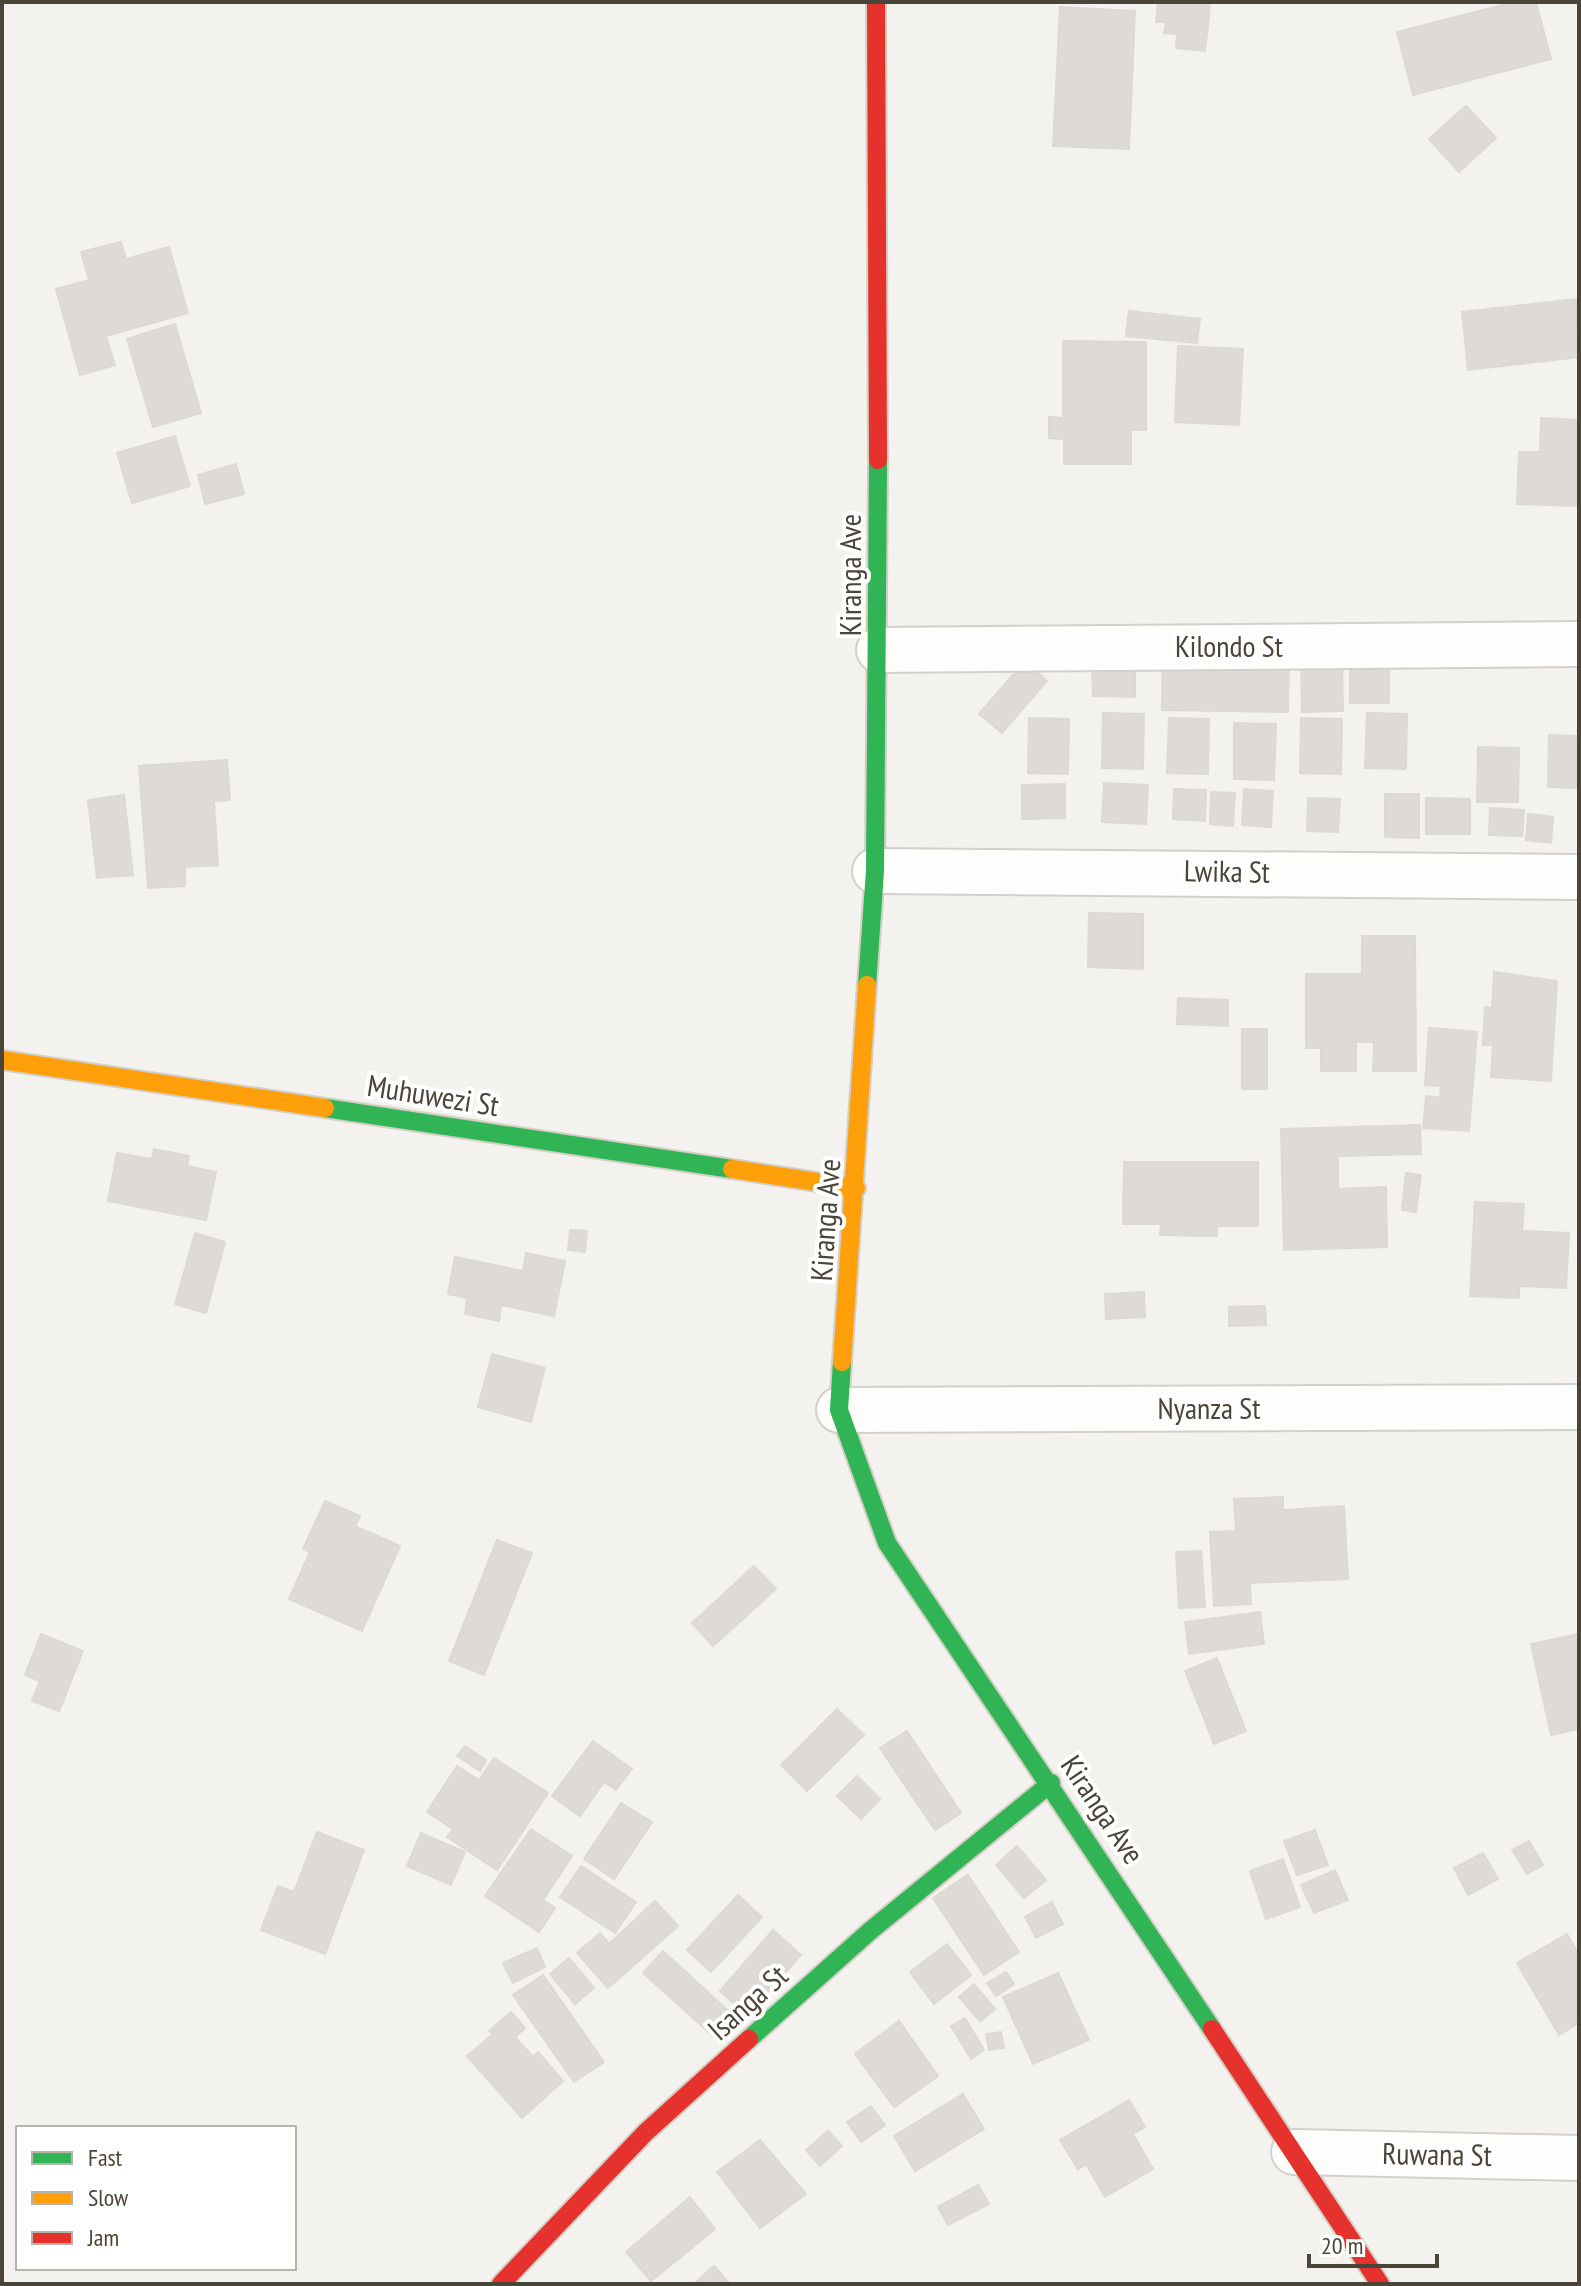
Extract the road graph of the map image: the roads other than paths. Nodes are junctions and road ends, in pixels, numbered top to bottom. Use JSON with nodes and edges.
{"nodes":[{"id":1,"x":876,"y":2,"type":"edge"},
{"id":2,"x":1579,"y":644,"type":"edge"},
{"id":3,"x":879,"y":650,"type":"junction"},
{"id":4,"x":875,"y":871,"type":"junction"},
{"id":5,"x":1579,"y":877,"type":"edge"},
{"id":6,"x":2,"y":1060,"type":"edge"},
{"id":7,"x":856,"y":1188,"type":"junction"},
{"id":8,"x":1579,"y":1407,"type":"edge"},
{"id":9,"x":839,"y":1410,"type":"junction"},
{"id":10,"x":1051,"y":1783,"type":"junction"},
{"id":11,"x":1294,"y":2152,"type":"junction"},
{"id":12,"x":1579,"y":2158,"type":"edge"},
{"id":13,"x":501,"y":2284,"type":"edge"},
{"id":14,"x":1380,"y":2284,"type":"edge"}],
"edges":[{"from":1,"to":3,"type":"street","name":"Kiranga Ave"},
{"from":2,"to":3,"type":"street","name":"Kilondo St"},
{"from":3,"to":4,"type":"street","name":"Kiranga Ave"},
{"from":4,"to":5,"type":"street","name":"Lwika St"},
{"from":4,"to":7,"type":"street","name":"Kiranga Ave"},
{"from":6,"to":7,"type":"street","name":"Muhuwezi St"},
{"from":7,"to":9,"type":"street","name":"Kiranga Ave"},
{"from":8,"to":9,"type":"street","name":"Nyanza St"},
{"from":9,"to":10,"type":"street","name":"Kiranga Ave"},
{"from":10,"to":11,"type":"street","name":"Kiranga Ave"},
{"from":10,"to":13,"type":"street","name":"Isanga St"},
{"from":11,"to":12,"type":"street","name":"Ruwana St"},
{"from":11,"to":14,"type":"street","name":"Kiranga Ave"}]}
